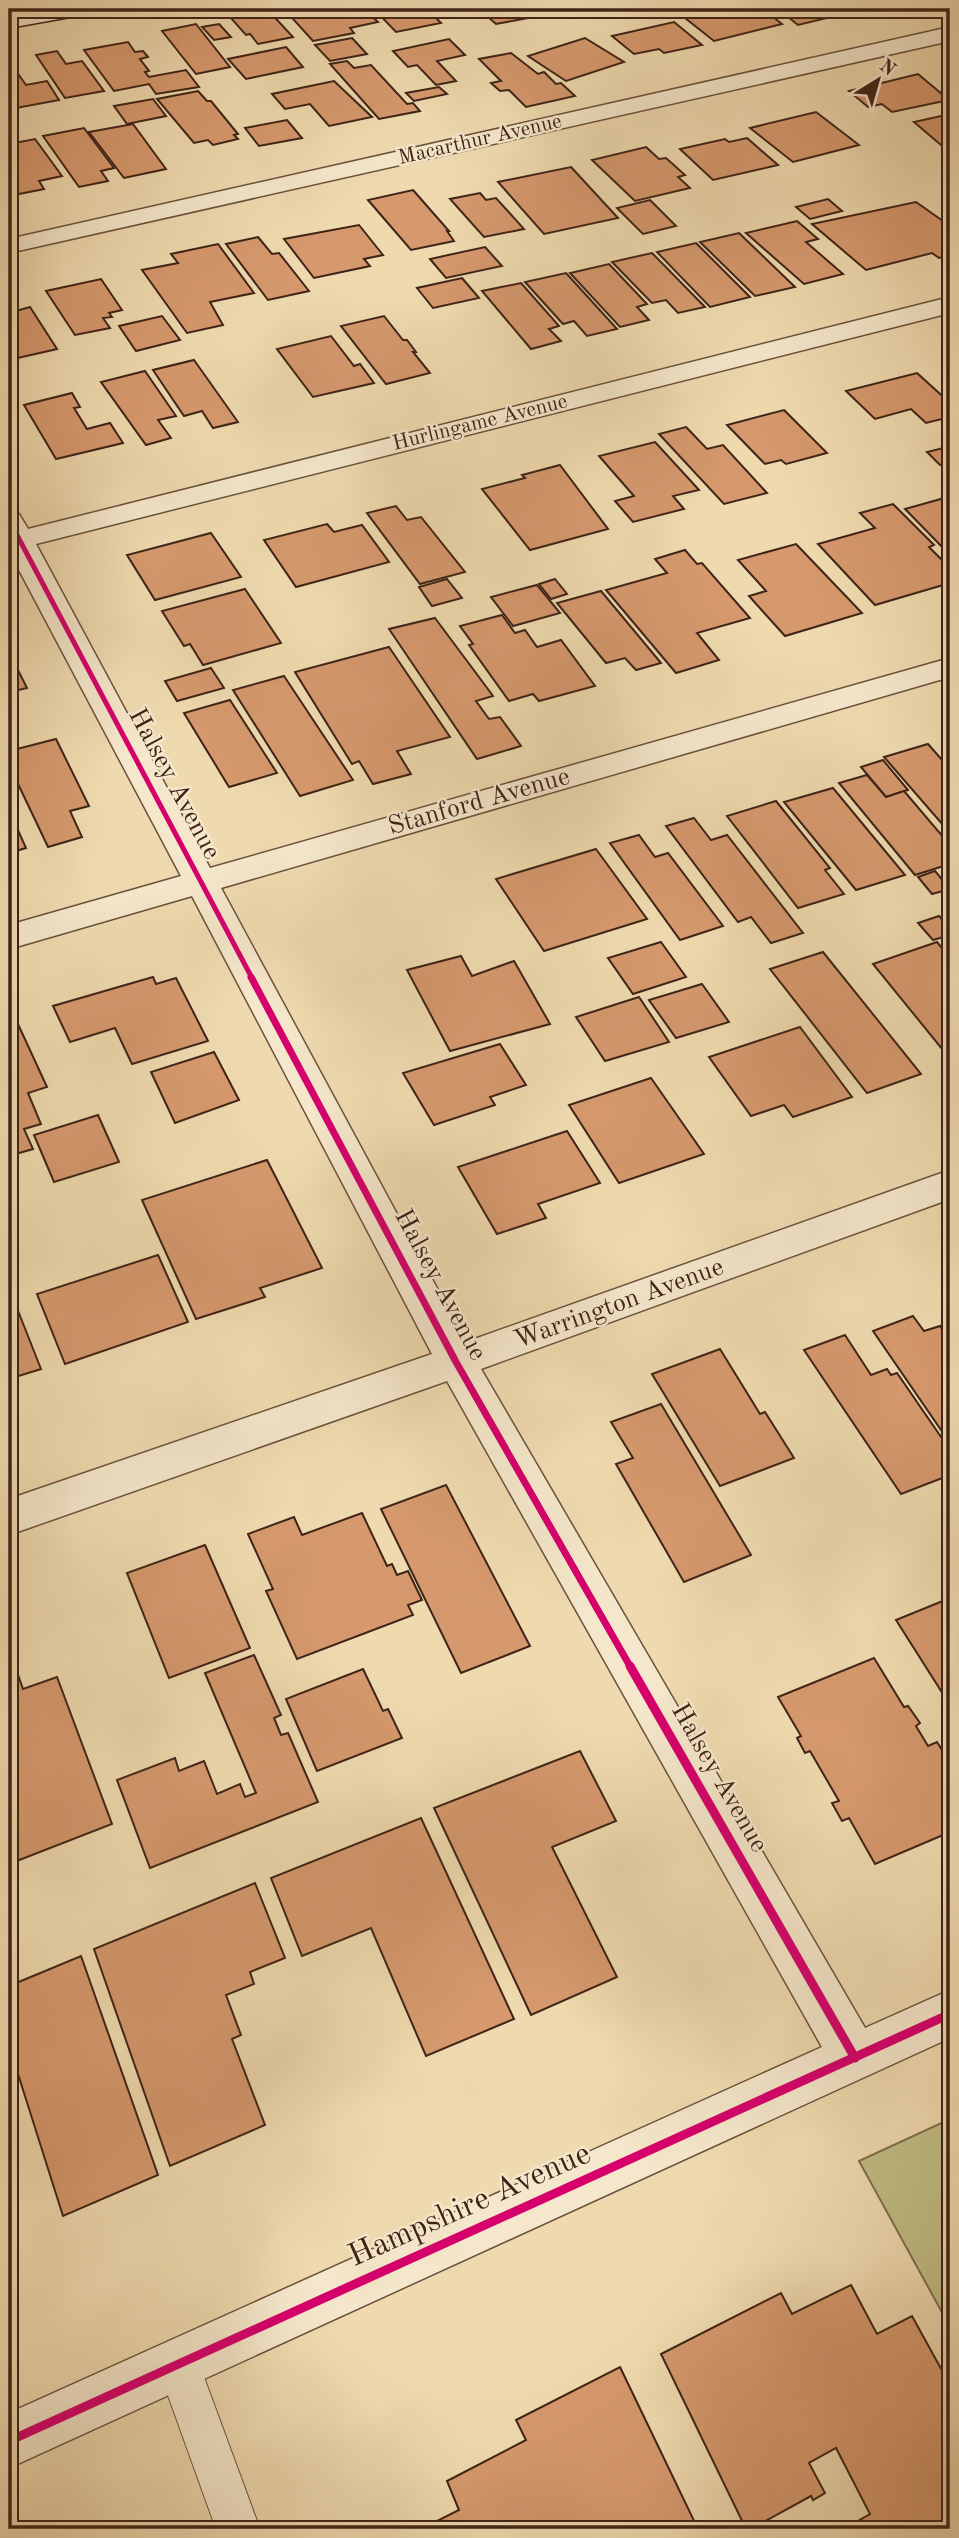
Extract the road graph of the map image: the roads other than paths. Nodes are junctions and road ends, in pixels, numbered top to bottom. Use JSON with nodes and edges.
{"nodes":[{"id":1,"x":76,"y":9,"type":"edge"},
{"id":2,"x":9,"y":22,"type":"edge"},
{"id":3,"x":947,"y":24,"type":"edge"},
{"id":4,"x":9,"y":247,"type":"edge"},
{"id":5,"x":950,"y":304,"type":"edge"},
{"id":6,"x":13,"y":534,"type":"edge"},
{"id":7,"x":950,"y":667,"type":"edge"},
{"id":8,"x":202,"y":881,"type":"junction"},
{"id":9,"x":9,"y":937,"type":"edge"},
{"id":10,"x":950,"y":1184,"type":"edge"},
{"id":11,"x":456,"y":1362,"type":"junction"},
{"id":12,"x":9,"y":1517,"type":"edge"},
{"id":13,"x":950,"y":2014,"type":"edge"},
{"id":14,"x":855,"y":2058,"type":"junction"},
{"id":15,"x":179,"y":2365,"type":"junction"},
{"id":16,"x":9,"y":2441,"type":"edge"},
{"id":17,"x":238,"y":2529,"type":"edge"}],
"edges":[{"from":1,"to":2,"type":"street"},
{"from":3,"to":4,"type":"street","name":"Macarthur Avenue"},
{"from":5,"to":6,"type":"street","name":"Hurlingame Avenue"},
{"from":6,"to":8,"type":"street","name":"Halsey Avenue"},
{"from":7,"to":8,"type":"street","name":"Stanford Avenue"},
{"from":8,"to":9,"type":"street","name":"Stanford Avenue"},
{"from":8,"to":11,"type":"street","name":"Halsey Avenue"},
{"from":10,"to":11,"type":"street","name":"Warrington Avenue"},
{"from":11,"to":12,"type":"street","name":"Warrington Avenue"},
{"from":11,"to":14,"type":"street","name":"Halsey Avenue"},
{"from":13,"to":14,"type":"street","name":"Hampshire Avenue"},
{"from":14,"to":15,"type":"street","name":"Hampshire Avenue"},
{"from":15,"to":16,"type":"street","name":"Hampshire Avenue"},
{"from":15,"to":17,"type":"lane"}]}
